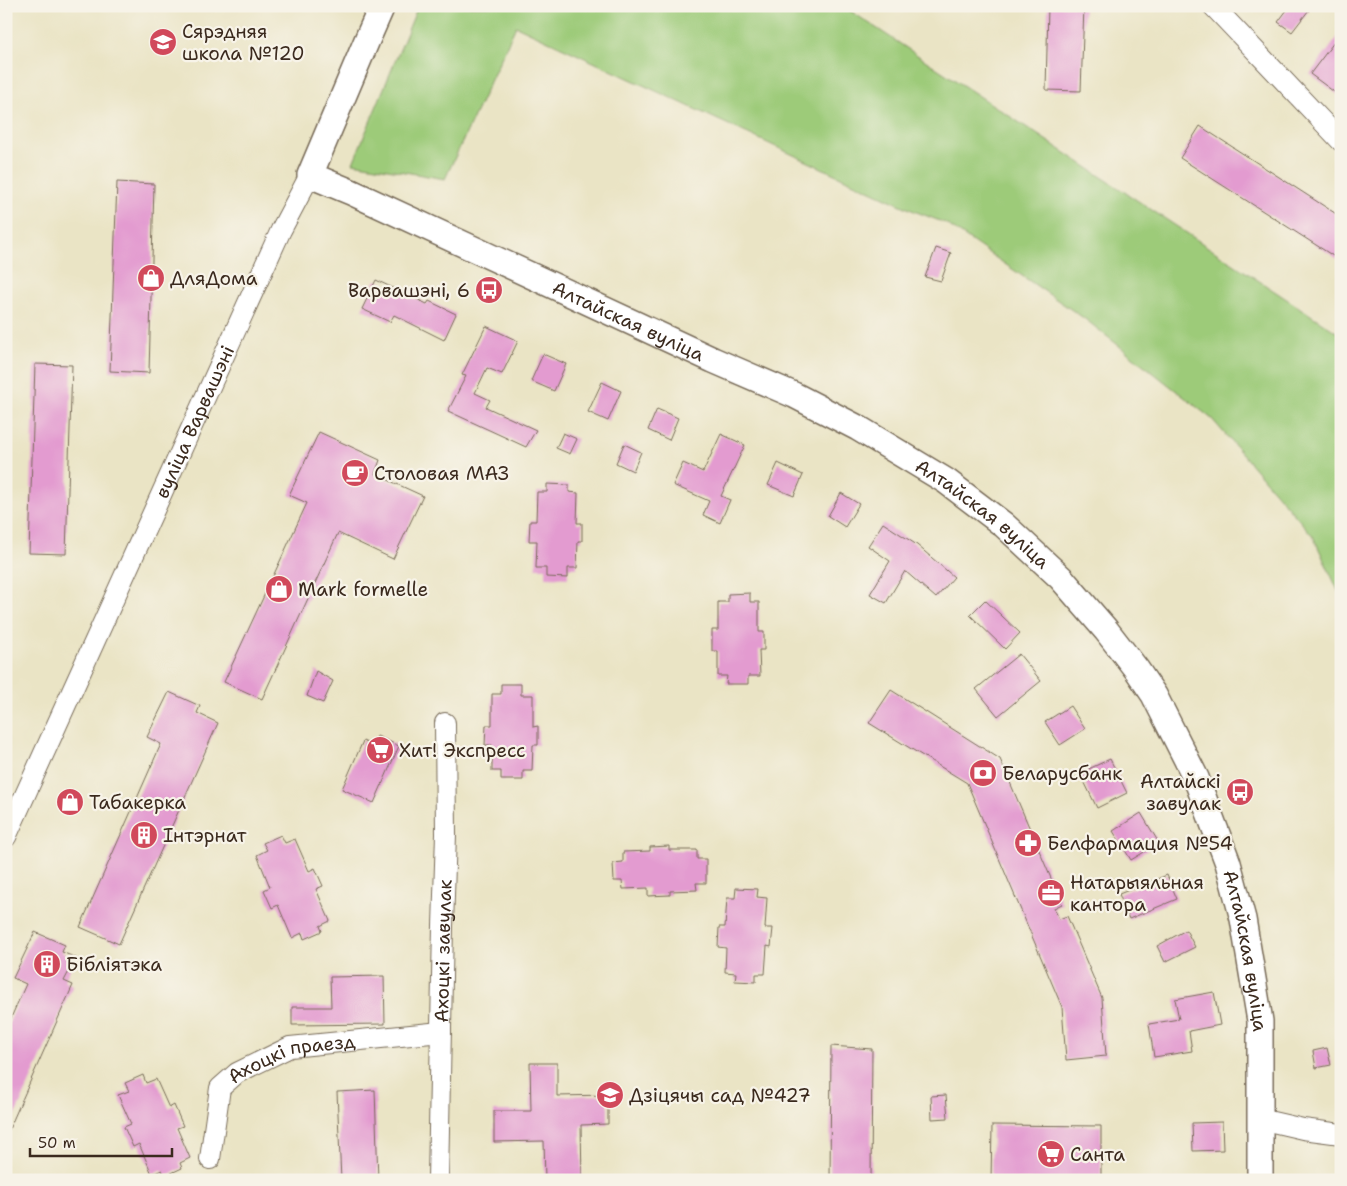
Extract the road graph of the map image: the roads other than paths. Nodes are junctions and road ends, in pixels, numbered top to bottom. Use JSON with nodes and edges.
{"nodes":[{"id":1,"x":382,"y":6,"type":"edge"},
{"id":2,"x":1213,"y":6,"type":"edge"},
{"id":3,"x":1341,"y":140,"type":"edge"},
{"id":4,"x":310,"y":175,"type":"junction"},
{"id":5,"x":445,"y":723,"type":"dead end"},
{"id":6,"x":6,"y":837,"type":"edge"},
{"id":7,"x":441,"y":1032,"type":"junction"},
{"id":8,"x":1260,"y":1119,"type":"junction"},
{"id":9,"x":1341,"y":1134,"type":"edge"},
{"id":10,"x":210,"y":1159,"type":"dead end"},
{"id":11,"x":438,"y":1180,"type":"edge"},
{"id":12,"x":1260,"y":1180,"type":"edge"}],
"edges":[{"from":1,"to":4,"type":"main road","name":"вуліца Варвашэні"},
{"from":2,"to":3,"type":"street"},
{"from":4,"to":6,"type":"street","name":"вуліца Варвашэні"},
{"from":4,"to":8,"type":"main road","name":"Алтайская вуліца"},
{"from":5,"to":7,"type":"street","name":"Ахоцкі завулак"},
{"from":7,"to":10,"type":"street","name":"Ахоцкі праезд"},
{"from":7,"to":11,"type":"street","name":"Ахоцкі завулак"},
{"from":8,"to":9,"type":"street"},
{"from":8,"to":12,"type":"main road","name":"Алтайская вуліца"}]}
